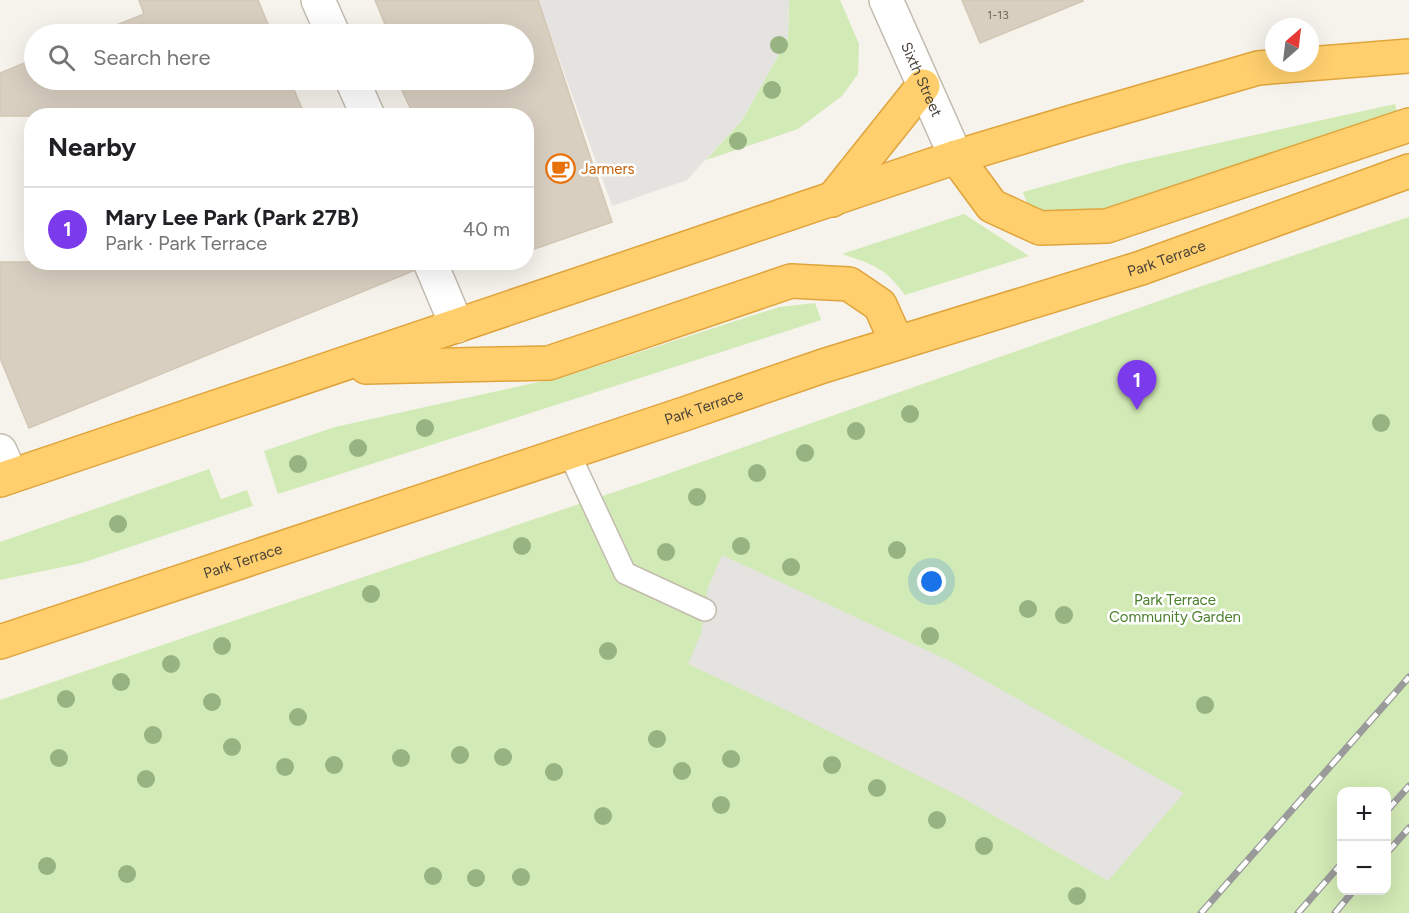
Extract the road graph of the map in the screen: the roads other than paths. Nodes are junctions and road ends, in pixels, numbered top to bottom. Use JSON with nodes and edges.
{"nodes":[{"id":1,"x":318,"y":0,"type":"edge"},
{"id":2,"x":886,"y":0,"type":"edge"},
{"id":3,"x":329,"y":24,"type":"edge"},
{"id":4,"x":1409,"y":56,"type":"edge"},
{"id":5,"x":923,"y":86,"type":"junction"},
{"id":6,"x":356,"y":90,"type":"edge"},
{"id":7,"x":364,"y":108,"type":"edge"},
{"id":8,"x":1409,"y":125,"type":"edge"},
{"id":9,"x":956,"y":158,"type":"junction"},
{"id":10,"x":1409,"y":171,"type":"edge"},
{"id":11,"x":832,"y":200,"type":"junction"},
{"id":12,"x":433,"y":270,"type":"edge"},
{"id":13,"x":457,"y":326,"type":"junction"},
{"id":14,"x":897,"y":344,"type":"junction"},
{"id":15,"x":331,"y":368,"type":"junction"},
{"id":16,"x":568,"y":451,"type":"junction"},
{"id":17,"x":4,"y":469,"type":"edge"},
{"id":18,"x":705,"y":610,"type":"dead end"},
{"id":19,"x":0,"y":622,"type":"edge"},
{"id":20,"x":42,"y":628,"type":"junction"},
{"id":21,"x":0,"y":642,"type":"edge"}],
"edges":[{"from":1,"to":3,"type":"street"},
{"from":2,"to":5,"type":"street","name":"Sixth Street"},
{"from":4,"to":9,"type":"highway"},
{"from":5,"to":9,"type":"street","name":"Sixth Street"},
{"from":5,"to":11,"type":"highway"},
{"from":6,"to":7,"type":"street"},
{"from":8,"to":9,"type":"highway"},
{"from":9,"to":11,"type":"highway"},
{"from":10,"to":14,"type":"highway","name":"Park Terrace"},
{"from":11,"to":13,"type":"highway"},
{"from":12,"to":13,"type":"street"},
{"from":13,"to":15,"type":"highway"},
{"from":14,"to":15,"type":"highway"},
{"from":14,"to":16,"type":"highway","name":"Park Terrace"},
{"from":15,"to":17,"type":"highway"},
{"from":16,"to":18,"type":"lane"},
{"from":16,"to":20,"type":"highway","name":"Park Terrace"},
{"from":19,"to":20,"type":"highway"},
{"from":20,"to":21,"type":"highway","name":"Park Terrace"}]}
